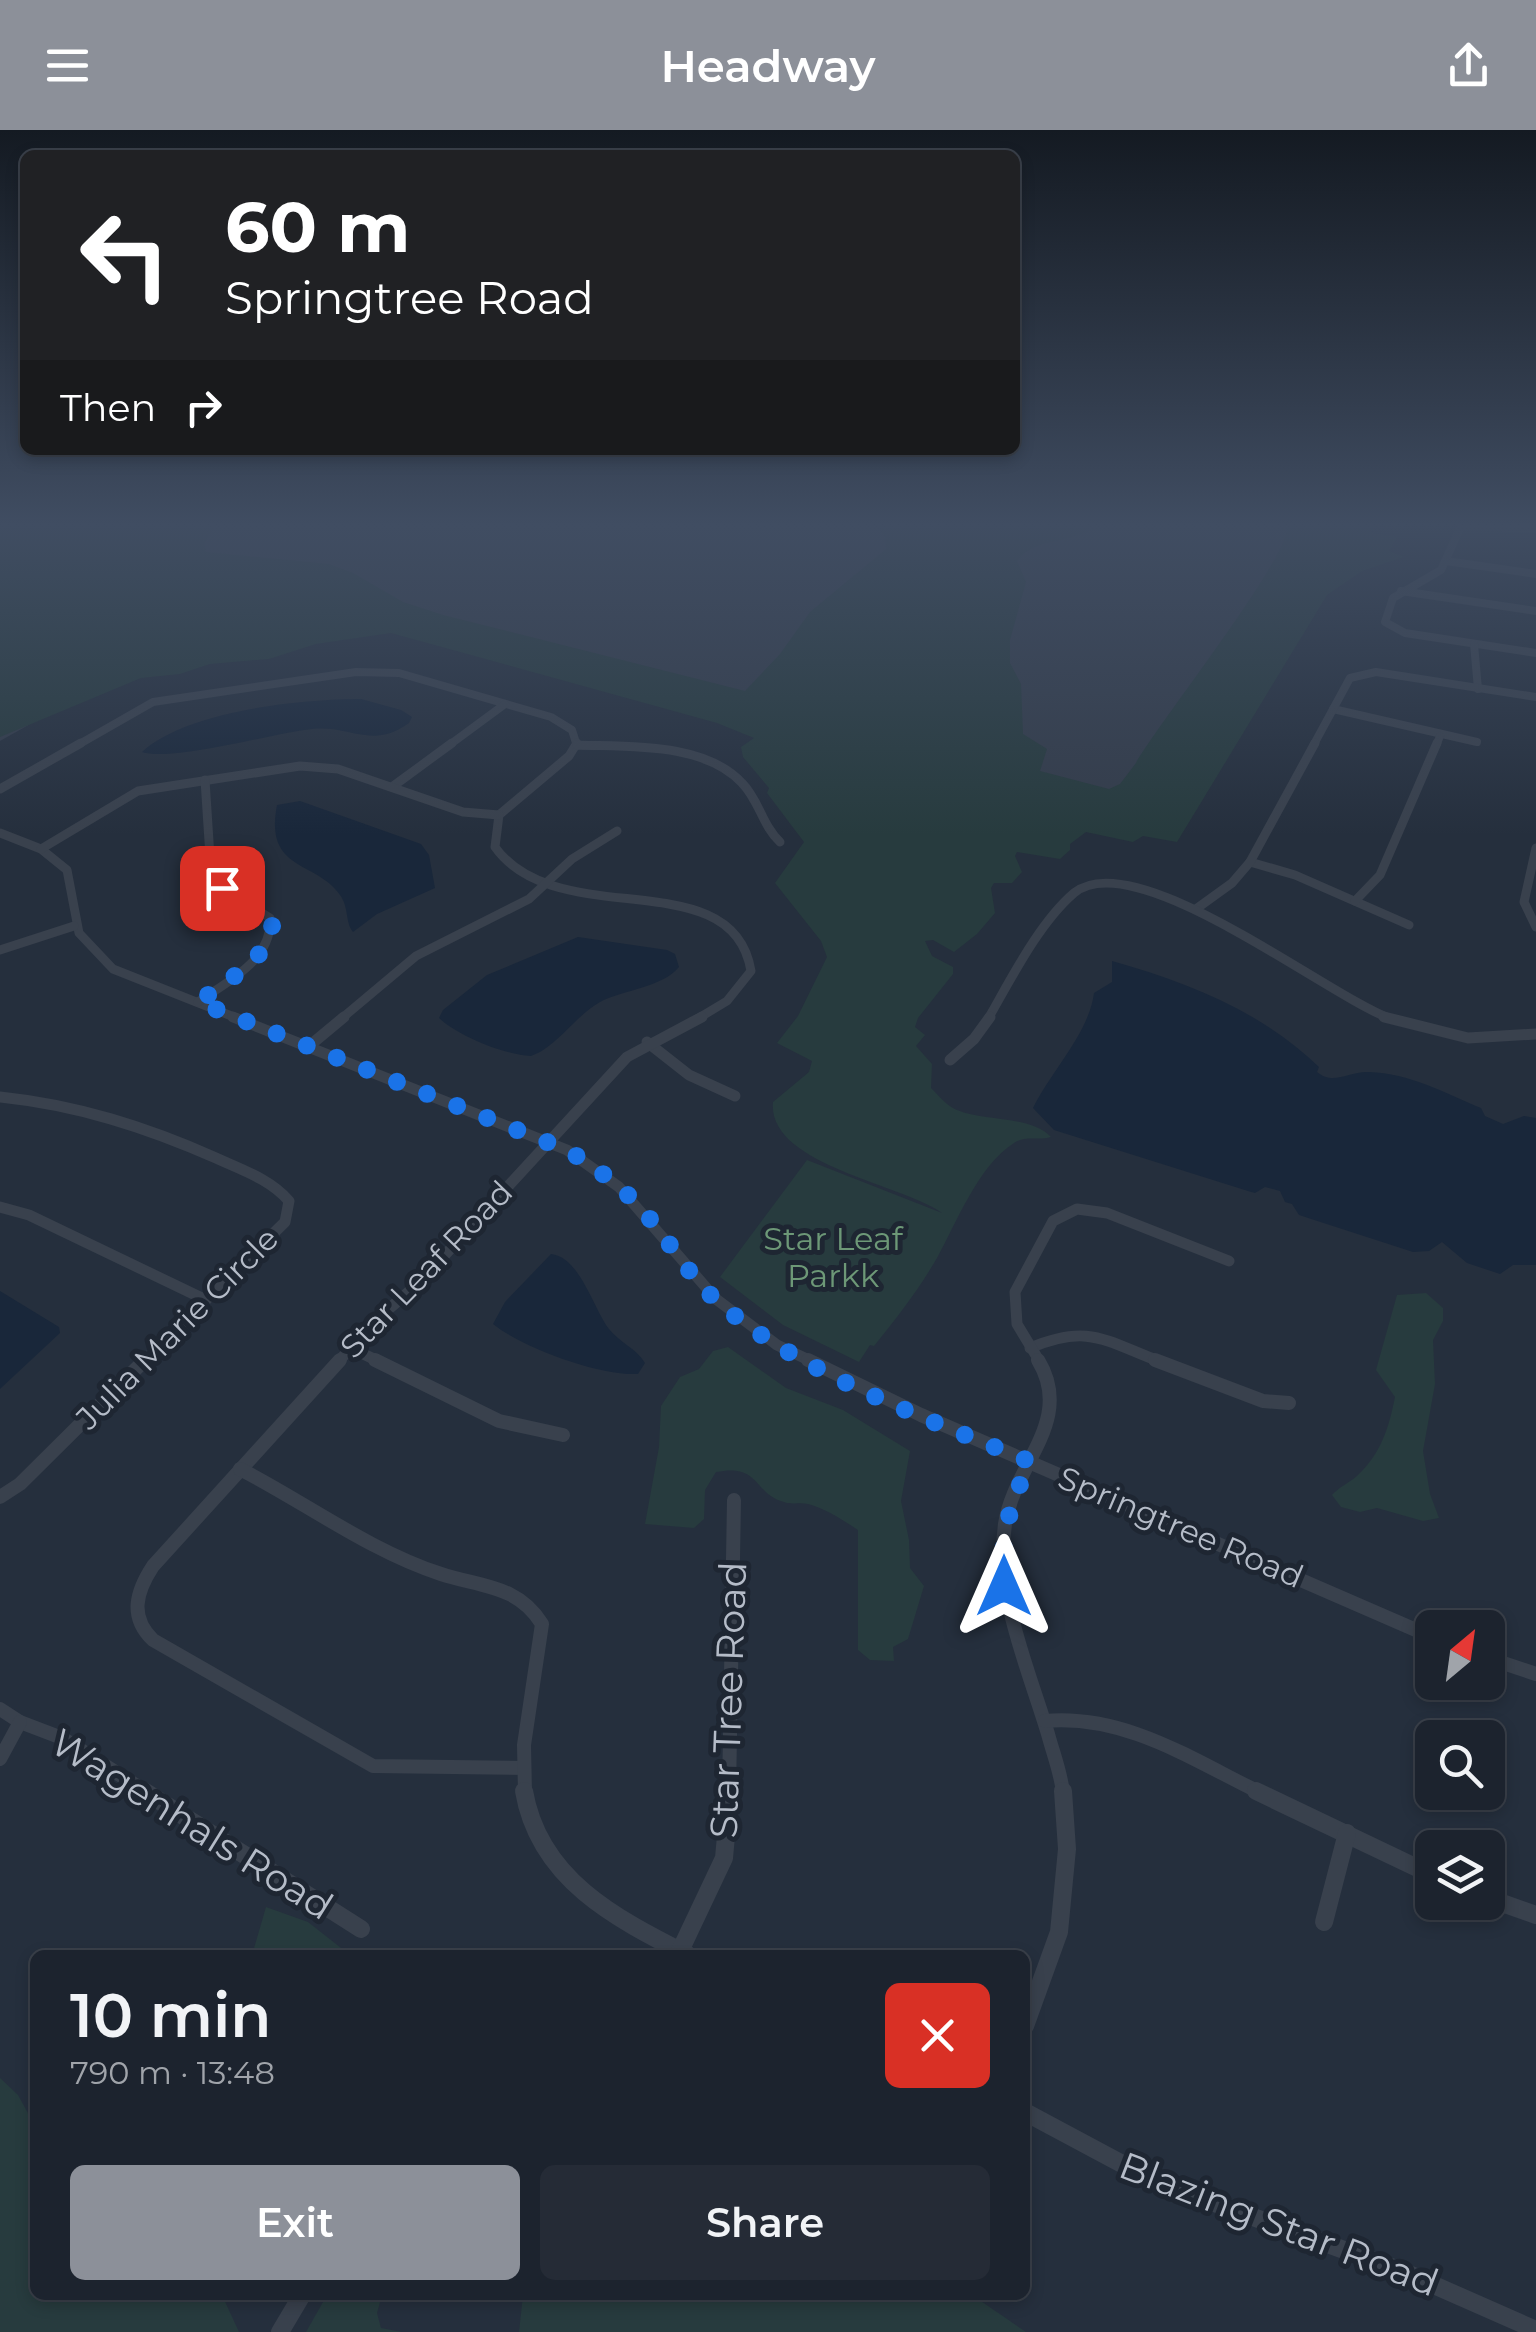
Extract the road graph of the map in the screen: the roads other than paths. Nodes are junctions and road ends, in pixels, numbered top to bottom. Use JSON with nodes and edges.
{"nodes":[{"id":1,"x":1394,"y":629,"type":"edge"},
{"id":2,"x":1474,"y":644,"type":"junction"},
{"id":3,"x":1536,"y":652,"type":"edge"},
{"id":4,"x":1478,"y":689,"type":"junction"},
{"id":5,"x":1536,"y":697,"type":"edge"},
{"id":6,"x":505,"y":704,"type":"junction"},
{"id":7,"x":1333,"y":709,"type":"junction"},
{"id":8,"x":1440,"y":736,"type":"junction"},
{"id":9,"x":1477,"y":742,"type":"dead end"},
{"id":10,"x":578,"y":746,"type":"junction"},
{"id":11,"x":206,"y":780,"type":"junction"},
{"id":12,"x":392,"y":787,"type":"junction"},
{"id":13,"x":0,"y":790,"type":"edge"},
{"id":14,"x":499,"y":815,"type":"junction"},
{"id":15,"x":618,"y":831,"type":"dead end"},
{"id":16,"x":0,"y":834,"type":"edge"},
{"id":17,"x":780,"y":842,"type":"dead end"},
{"id":18,"x":1536,"y":848,"type":"edge"},
{"id":19,"x":41,"y":849,"type":"junction"},
{"id":20,"x":1250,"y":862,"type":"junction"},
{"id":21,"x":545,"y":886,"type":"junction"},
{"id":22,"x":1355,"y":901,"type":"junction"},
{"id":23,"x":1196,"y":910,"type":"junction"},
{"id":24,"x":1409,"y":925,"type":"dead end"},
{"id":25,"x":74,"y":926,"type":"junction"},
{"id":26,"x":1536,"y":927,"type":"edge"},
{"id":27,"x":0,"y":950,"type":"edge"},
{"id":28,"x":198,"y":1002,"type":"junction"},
{"id":29,"x":1536,"y":1034,"type":"edge"},
{"id":30,"x":647,"y":1042,"type":"junction"},
{"id":31,"x":308,"y":1047,"type":"junction"},
{"id":32,"x":950,"y":1060,"type":"dead end"},
{"id":33,"x":735,"y":1096,"type":"dead end"},
{"id":34,"x":0,"y":1097,"type":"edge"},
{"id":35,"x":547,"y":1142,"type":"junction"},
{"id":36,"x":0,"y":1208,"type":"edge"},
{"id":37,"x":1230,"y":1261,"type":"dead end"},
{"id":38,"x":206,"y":1300,"type":"junction"},
{"id":39,"x":350,"y":1348,"type":"junction"},
{"id":40,"x":1030,"y":1348,"type":"junction"},
{"id":41,"x":1289,"y":1403,"type":"dead end"},
{"id":42,"x":562,"y":1435,"type":"dead end"},
{"id":43,"x":1031,"y":1462,"type":"junction"},
{"id":44,"x":240,"y":1469,"type":"junction"},
{"id":45,"x":0,"y":1497,"type":"edge"},
{"id":46,"x":734,"y":1500,"type":"dead end"},
{"id":47,"x":1415,"y":1630,"type":"edge"},
{"id":48,"x":1505,"y":1664,"type":"edge"},
{"id":49,"x":1536,"y":1674,"type":"edge"},
{"id":50,"x":0,"y":1709,"type":"edge"},
{"id":51,"x":1045,"y":1721,"type":"junction"},
{"id":52,"x":20,"y":1722,"type":"junction"},
{"id":53,"x":0,"y":1759,"type":"edge"},
{"id":54,"x":524,"y":1768,"type":"junction"},
{"id":55,"x":1346,"y":1834,"type":"junction"},
{"id":56,"x":1415,"y":1867,"type":"edge"},
{"id":57,"x":1505,"y":1904,"type":"edge"},
{"id":58,"x":1536,"y":1915,"type":"edge"},
{"id":59,"x":1324,"y":1922,"type":"dead end"},
{"id":60,"x":361,"y":1929,"type":"dead end"},
{"id":61,"x":679,"y":1950,"type":"edge"},
{"id":62,"x":685,"y":1950,"type":"edge"},
{"id":63,"x":1030,"y":2012,"type":"edge"},
{"id":64,"x":1030,"y":2115,"type":"edge"},
{"id":65,"x":299,"y":2300,"type":"edge"},
{"id":66,"x":1536,"y":2330,"type":"edge"},
{"id":67,"x":280,"y":2332,"type":"edge"}],
"edges":[{"from":1,"to":2,"type":"street"},
{"from":2,"to":3,"type":"street"},
{"from":2,"to":4,"type":"street"},
{"from":4,"to":5,"type":"street"},
{"from":4,"to":7,"type":"street"},
{"from":6,"to":10,"type":"street"},
{"from":6,"to":12,"type":"street"},
{"from":6,"to":13,"type":"street"},
{"from":7,"to":8,"type":"street"},
{"from":7,"to":20,"type":"street"},
{"from":8,"to":9,"type":"street"},
{"from":8,"to":22,"type":"street"},
{"from":10,"to":14,"type":"street"},
{"from":10,"to":17,"type":"street"},
{"from":11,"to":12,"type":"street"},
{"from":11,"to":19,"type":"street"},
{"from":11,"to":28,"type":"street"},
{"from":12,"to":14,"type":"street"},
{"from":14,"to":21,"type":"street"},
{"from":15,"to":21,"type":"street"},
{"from":16,"to":19,"type":"street"},
{"from":18,"to":26,"type":"street"},
{"from":19,"to":25,"type":"street"},
{"from":20,"to":22,"type":"street"},
{"from":20,"to":23,"type":"street"},
{"from":21,"to":30,"type":"street","name":"Star Leaf Road"},
{"from":21,"to":31,"type":"street"},
{"from":22,"to":24,"type":"street"},
{"from":23,"to":29,"type":"street"},
{"from":23,"to":32,"type":"street"},
{"from":25,"to":27,"type":"street"},
{"from":25,"to":28,"type":"street","name":"Springtree Road"},
{"from":28,"to":31,"type":"street","name":"Springtree Road"},
{"from":30,"to":33,"type":"street"},
{"from":30,"to":35,"type":"street","name":"Star Leaf Road"},
{"from":31,"to":35,"type":"street","name":"Springtree Road"},
{"from":34,"to":38,"type":"street","name":"Julia Marie Circle"},
{"from":35,"to":39,"type":"street","name":"Star Leaf Road"},
{"from":35,"to":43,"type":"street","name":"Springtree Road"},
{"from":36,"to":38,"type":"street"},
{"from":37,"to":40,"type":"street"},
{"from":38,"to":45,"type":"street","name":"Julia Marie Circle"},
{"from":39,"to":42,"type":"street"},
{"from":39,"to":44,"type":"street","name":"Star Leaf Road"},
{"from":40,"to":41,"type":"street"},
{"from":40,"to":43,"type":"street"},
{"from":43,"to":47,"type":"street","name":"Springtree Road"},
{"from":43,"to":51,"type":"street"},
{"from":44,"to":54,"type":"street"},
{"from":44,"to":54,"type":"street","name":"Star Leaf Road"},
{"from":46,"to":62,"type":"street","name":"Star Tree Road"},
{"from":48,"to":49,"type":"street"},
{"from":50,"to":52,"type":"street","name":"Wagenhals Road"},
{"from":51,"to":55,"type":"street"},
{"from":51,"to":63,"type":"street"},
{"from":52,"to":53,"type":"street","name":"Wagenhals Road"},
{"from":52,"to":60,"type":"street","name":"Wagenhals Road"},
{"from":54,"to":61,"type":"street"},
{"from":55,"to":56,"type":"street"},
{"from":55,"to":59,"type":"street"},
{"from":57,"to":58,"type":"street"},
{"from":64,"to":66,"type":"street","name":"Blazing Star Road"},
{"from":65,"to":67,"type":"street"}]}
